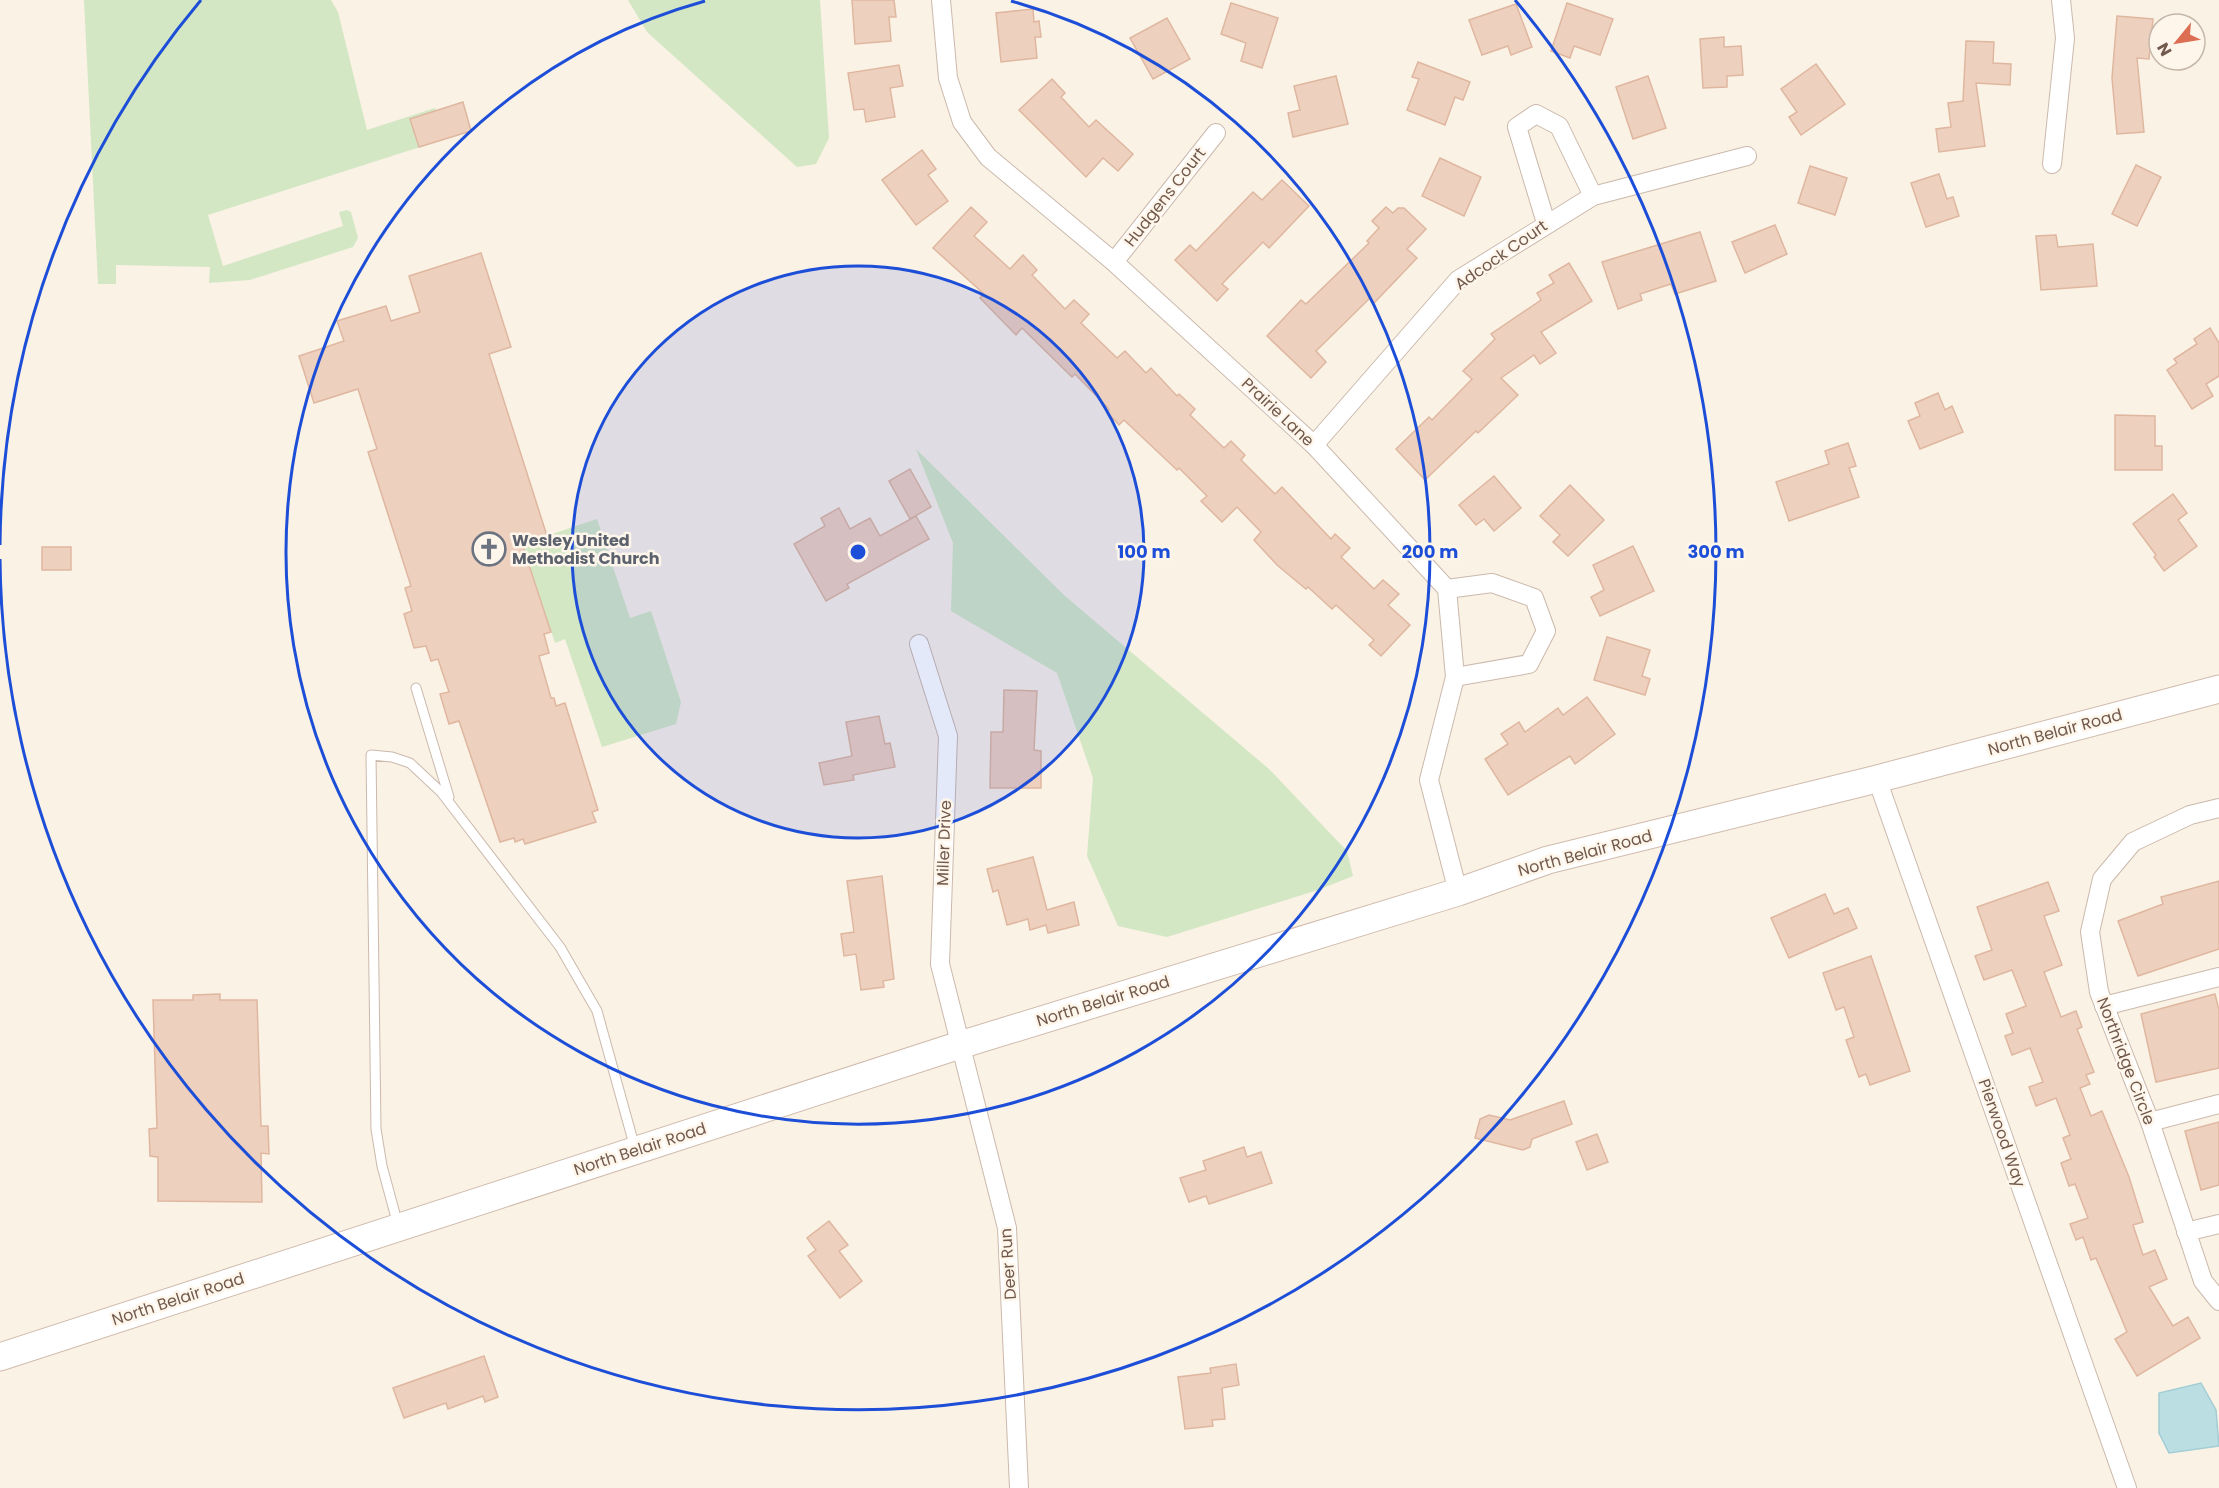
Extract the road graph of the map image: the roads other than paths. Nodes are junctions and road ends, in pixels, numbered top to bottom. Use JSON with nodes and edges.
{"nodes":[{"id":1,"x":941,"y":0,"type":"edge"},
{"id":2,"x":2061,"y":0,"type":"edge"},
{"id":3,"x":1216,"y":133,"type":"dead end"},
{"id":4,"x":1747,"y":156,"type":"dead end"},
{"id":5,"x":2052,"y":164,"type":"dead end"},
{"id":6,"x":1593,"y":196,"type":"junction"},
{"id":7,"x":1546,"y":223,"type":"junction"},
{"id":8,"x":1114,"y":262,"type":"junction"},
{"id":9,"x":1314,"y":446,"type":"junction"},
{"id":10,"x":1447,"y":589,"type":"junction"},
{"id":11,"x":919,"y":644,"type":"dead end"},
{"id":12,"x":1455,"y":677,"type":"junction"},
{"id":13,"x":416,"y":688,"type":"dead end"},
{"id":14,"x":2219,"y":689,"type":"edge"},
{"id":15,"x":1877,"y":778,"type":"junction"},
{"id":16,"x":452,"y":805,"type":"junction"},
{"id":17,"x":2219,"y":808,"type":"edge"},
{"id":18,"x":1458,"y":892,"type":"junction"},
{"id":19,"x":2219,"y":977,"type":"edge"},
{"id":20,"x":2104,"y":1006,"type":"junction"},
{"id":21,"x":960,"y":1045,"type":"junction"},
{"id":22,"x":2219,"y":1104,"type":"edge"},
{"id":23,"x":2150,"y":1122,"type":"junction"},
{"id":24,"x":636,"y":1150,"type":"junction"},
{"id":25,"x":2219,"y":1224,"type":"edge"},
{"id":26,"x":399,"y":1227,"type":"junction"},
{"id":27,"x":2186,"y":1232,"type":"junction"},
{"id":28,"x":2219,"y":1300,"type":"edge"},
{"id":29,"x":0,"y":1357,"type":"edge"},
{"id":30,"x":1019,"y":1488,"type":"edge"},
{"id":31,"x":2127,"y":1488,"type":"edge"}],
"edges":[{"from":1,"to":8,"type":"street","name":"Prairie Lane"},
{"from":2,"to":5,"type":"street"},
{"from":3,"to":8,"type":"street","name":"Hudgens Court"},
{"from":4,"to":6,"type":"street","name":"Adcock Court"},
{"from":6,"to":7,"type":"street","name":"Adcock Court"},
{"from":6,"to":7,"type":"street"},
{"from":7,"to":9,"type":"street","name":"Adcock Court"},
{"from":8,"to":9,"type":"street","name":"Prairie Lane"},
{"from":9,"to":10,"type":"street","name":"Prairie Lane"},
{"from":10,"to":12,"type":"street"},
{"from":10,"to":12,"type":"street"},
{"from":11,"to":21,"type":"street","name":"Miller Drive"},
{"from":12,"to":18,"type":"street"},
{"from":13,"to":16,"type":"lane"},
{"from":14,"to":15,"type":"street","name":"North Belair Road"},
{"from":15,"to":18,"type":"street","name":"North Belair Road"},
{"from":15,"to":31,"type":"street","name":"Pierwood Way"},
{"from":16,"to":24,"type":"lane"},
{"from":16,"to":26,"type":"lane"},
{"from":17,"to":20,"type":"street","name":"Northridge Circle"},
{"from":18,"to":21,"type":"street","name":"North Belair Road"},
{"from":19,"to":20,"type":"street"},
{"from":20,"to":23,"type":"street","name":"Northridge Circle"},
{"from":21,"to":24,"type":"street","name":"North Belair Road"},
{"from":21,"to":30,"type":"street","name":"Deer Run"},
{"from":22,"to":23,"type":"street"},
{"from":23,"to":27,"type":"street","name":"Northridge Circle"},
{"from":24,"to":26,"type":"street","name":"North Belair Road"},
{"from":25,"to":27,"type":"street"},
{"from":26,"to":29,"type":"street","name":"North Belair Road"},
{"from":27,"to":28,"type":"street","name":"Northridge Circle"}]}
